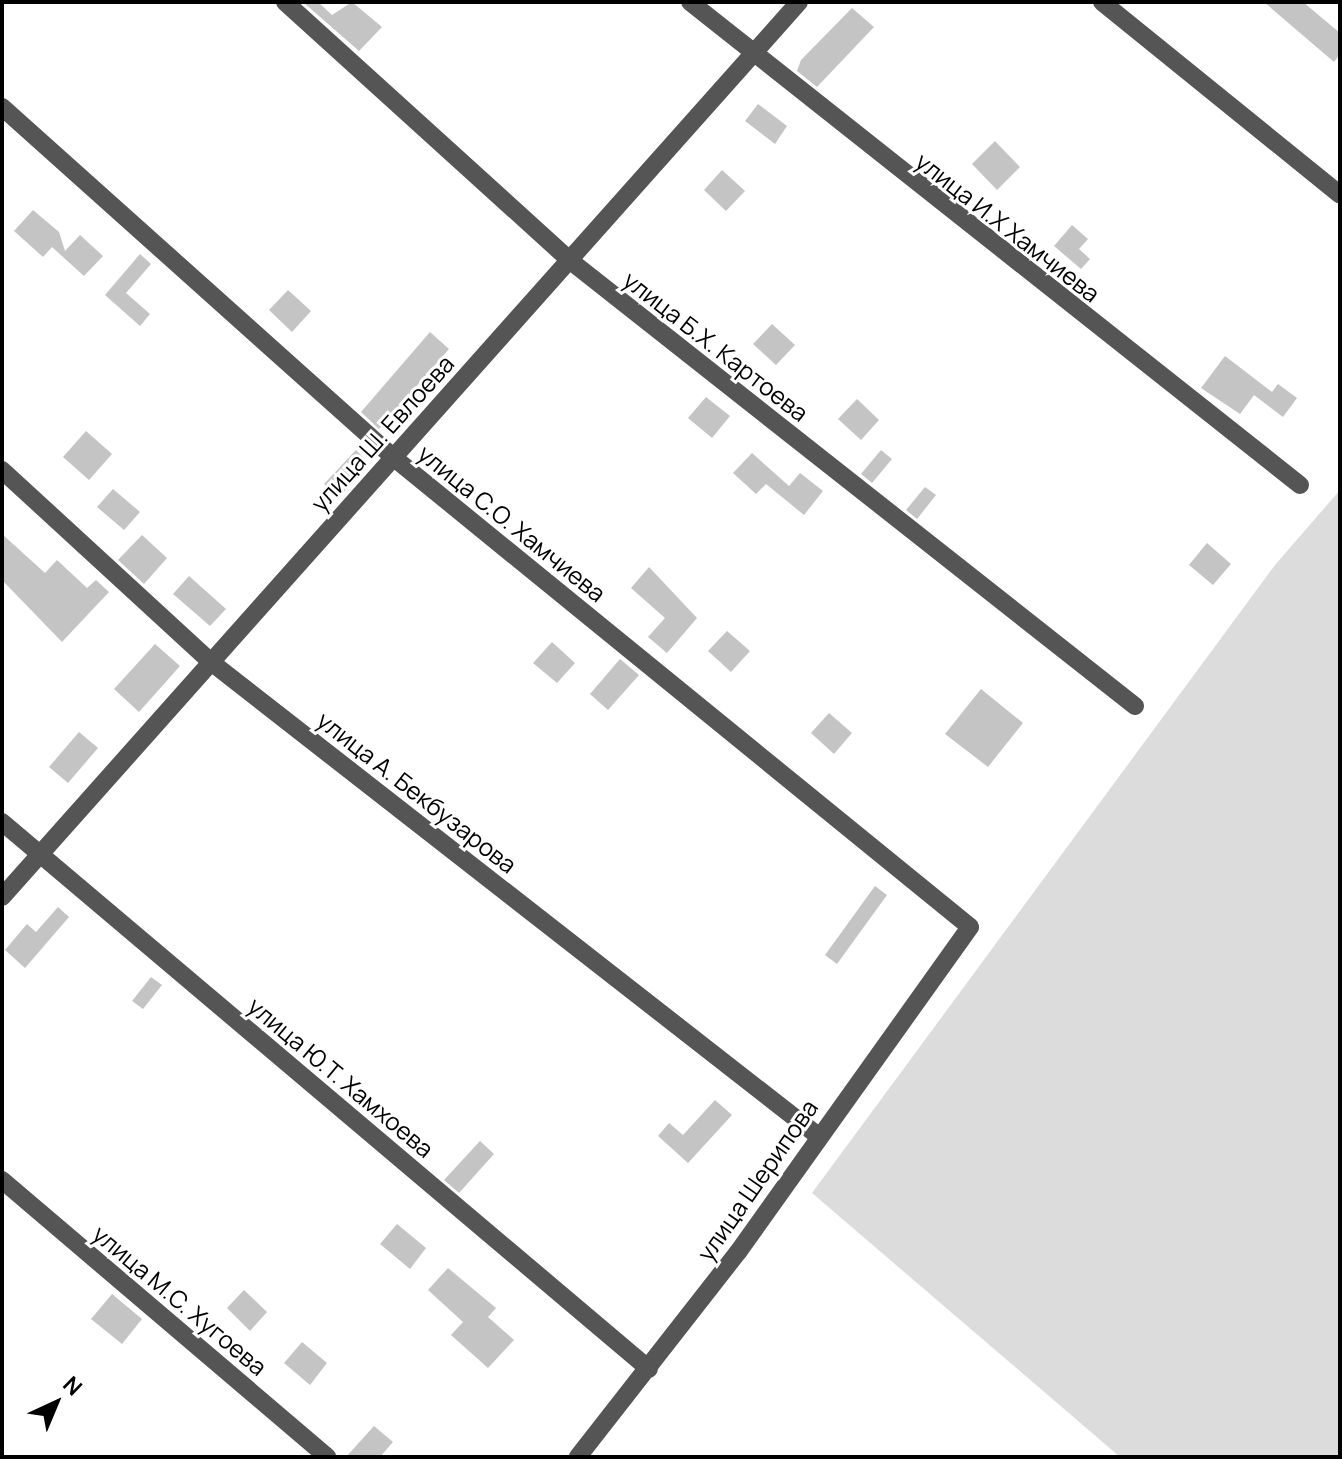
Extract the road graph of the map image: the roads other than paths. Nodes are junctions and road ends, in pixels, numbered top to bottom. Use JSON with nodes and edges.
{"nodes":[{"id":1,"x":285,"y":2,"type":"edge"},
{"id":2,"x":690,"y":2,"type":"edge"},
{"id":3,"x":799,"y":2,"type":"edge"},
{"id":4,"x":1102,"y":2,"type":"edge"},
{"id":5,"x":750,"y":56,"type":"junction"},
{"id":6,"x":2,"y":107,"type":"edge"},
{"id":7,"x":1340,"y":195,"type":"edge"},
{"id":8,"x":568,"y":259,"type":"junction"},
{"id":9,"x":393,"y":457,"type":"junction"},
{"id":10,"x":2,"y":470,"type":"edge"},
{"id":11,"x":1300,"y":485,"type":"dead end"},
{"id":12,"x":211,"y":662,"type":"junction"},
{"id":13,"x":1135,"y":706,"type":"dead end"},
{"id":14,"x":2,"y":822,"type":"edge"},
{"id":15,"x":40,"y":855,"type":"junction"},
{"id":16,"x":2,"y":897,"type":"edge"},
{"id":17,"x":970,"y":927,"type":"joint"},
{"id":18,"x":817,"y":1135,"type":"junction"},
{"id":19,"x":2,"y":1180,"type":"edge"},
{"id":20,"x":649,"y":1369,"type":"junction"},
{"id":21,"x":327,"y":1457,"type":"edge"},
{"id":22,"x":578,"y":1457,"type":"edge"}],
"edges":[{"from":1,"to":8,"type":"street","name":"улица Б.Х. Картоева"},
{"from":2,"to":5,"type":"street","name":"улица И.Х Хамчиева"},
{"from":3,"to":5,"type":"street","name":"улица Ш. Евлоева"},
{"from":4,"to":7,"type":"street"},
{"from":5,"to":8,"type":"street","name":"улица Ш. Евлоева"},
{"from":5,"to":11,"type":"street","name":"улица И.Х Хамчиева"},
{"from":6,"to":9,"type":"street","name":"улица С.О. Хамчиева"},
{"from":8,"to":9,"type":"street","name":"улица Ш. Евлоева"},
{"from":8,"to":13,"type":"street","name":"улица Б.Х. Картоева"},
{"from":9,"to":12,"type":"street","name":"улица Ш. Евлоева"},
{"from":9,"to":17,"type":"street","name":"улица С.О. Хамчиева"},
{"from":10,"to":12,"type":"street","name":"улица А. Бекбузарова"},
{"from":12,"to":15,"type":"street","name":"улица Ш. Евлоева"},
{"from":12,"to":18,"type":"street","name":"улица А. Бекбузарова"},
{"from":14,"to":15,"type":"street","name":"улица Ю.Т. Хамхоева"},
{"from":15,"to":16,"type":"street","name":"улица Ш. Евлоева"},
{"from":15,"to":20,"type":"street","name":"улица Ю.Т. Хамхоева"},
{"from":17,"to":18,"type":"street","name":"улица Шерипова"},
{"from":18,"to":20,"type":"street","name":"улица Шерипова"},
{"from":19,"to":21,"type":"street","name":"улица М.С. Хугоева"},
{"from":20,"to":22,"type":"street","name":"улица Шерипова"}]}
